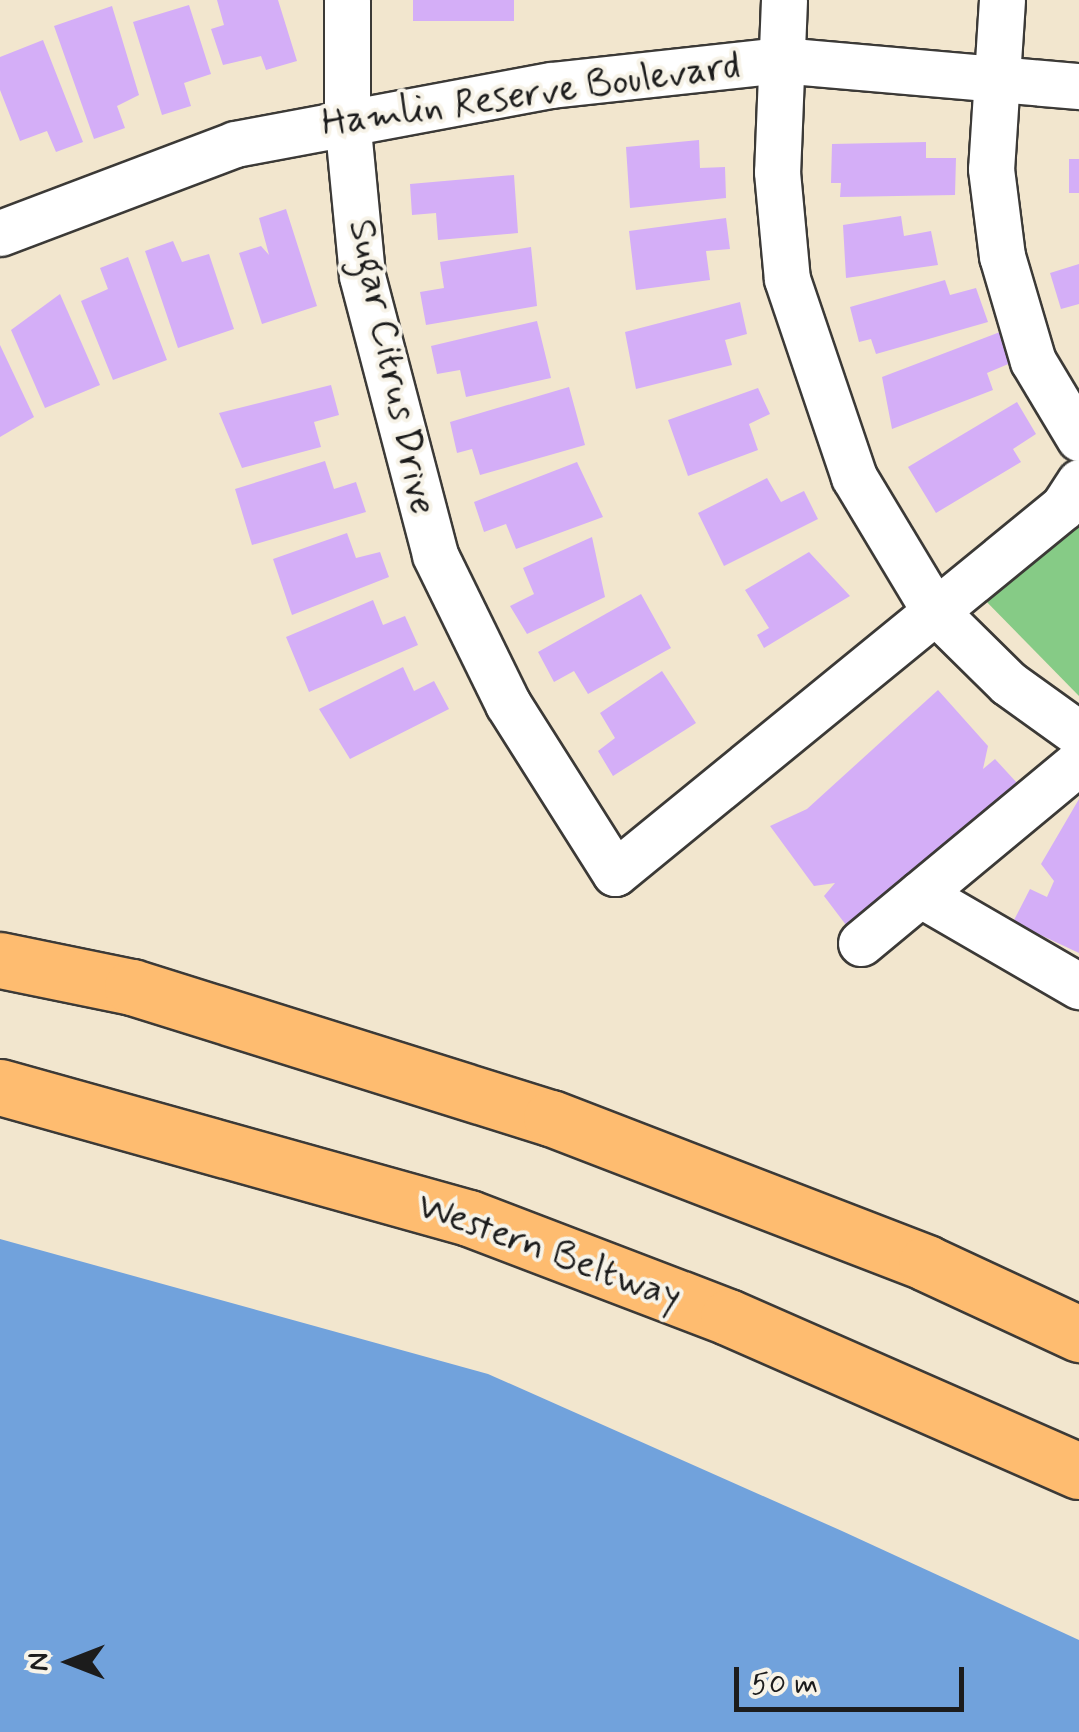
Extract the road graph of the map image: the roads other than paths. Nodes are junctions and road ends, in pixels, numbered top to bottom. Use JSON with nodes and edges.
{"nodes":[{"id":1,"x":347,"y":0,"type":"edge"},
{"id":2,"x":784,"y":0,"type":"edge"},
{"id":3,"x":1002,"y":0,"type":"edge"},
{"id":4,"x":780,"y":60,"type":"junction"},
{"id":5,"x":998,"y":76,"type":"junction"},
{"id":6,"x":1079,"y":86,"type":"edge"},
{"id":7,"x":346,"y":119,"type":"junction"},
{"id":8,"x":0,"y":232,"type":"edge"},
{"id":9,"x":1079,"y":438,"type":"edge"},
{"id":10,"x":1079,"y":482,"type":"edge"},
{"id":11,"x":934,"y":610,"type":"junction"},
{"id":12,"x":1079,"y":734,"type":"edge"},
{"id":13,"x":1079,"y":762,"type":"edge"},
{"id":14,"x":920,"y":894,"type":"junction"},
{"id":15,"x":861,"y":943,"type":"dead end"},
{"id":16,"x":0,"y":960,"type":"edge"},
{"id":17,"x":1079,"y":986,"type":"edge"},
{"id":18,"x":0,"y":1087,"type":"edge"},
{"id":19,"x":1079,"y":1334,"type":"edge"},
{"id":20,"x":1079,"y":1470,"type":"edge"}],
"edges":[{"from":1,"to":7,"type":"street","name":"Sugar Citrus Drive"},
{"from":2,"to":4,"type":"street"},
{"from":3,"to":5,"type":"street"},
{"from":4,"to":5,"type":"street","name":"Hamlin Reserve Boulevard"},
{"from":4,"to":7,"type":"street","name":"Hamlin Reserve Boulevard"},
{"from":4,"to":11,"type":"street"},
{"from":5,"to":6,"type":"street","name":"Hamlin Reserve Boulevard"},
{"from":5,"to":9,"type":"street"},
{"from":7,"to":8,"type":"street","name":"Hamlin Reserve Boulevard"},
{"from":7,"to":11,"type":"street","name":"Sugar Citrus Drive"},
{"from":10,"to":11,"type":"street"},
{"from":11,"to":12,"type":"street"},
{"from":13,"to":14,"type":"street"},
{"from":14,"to":15,"type":"street"},
{"from":14,"to":17,"type":"street"},
{"from":16,"to":19,"type":"highway"},
{"from":18,"to":20,"type":"highway","name":"Western Beltway"}]}
